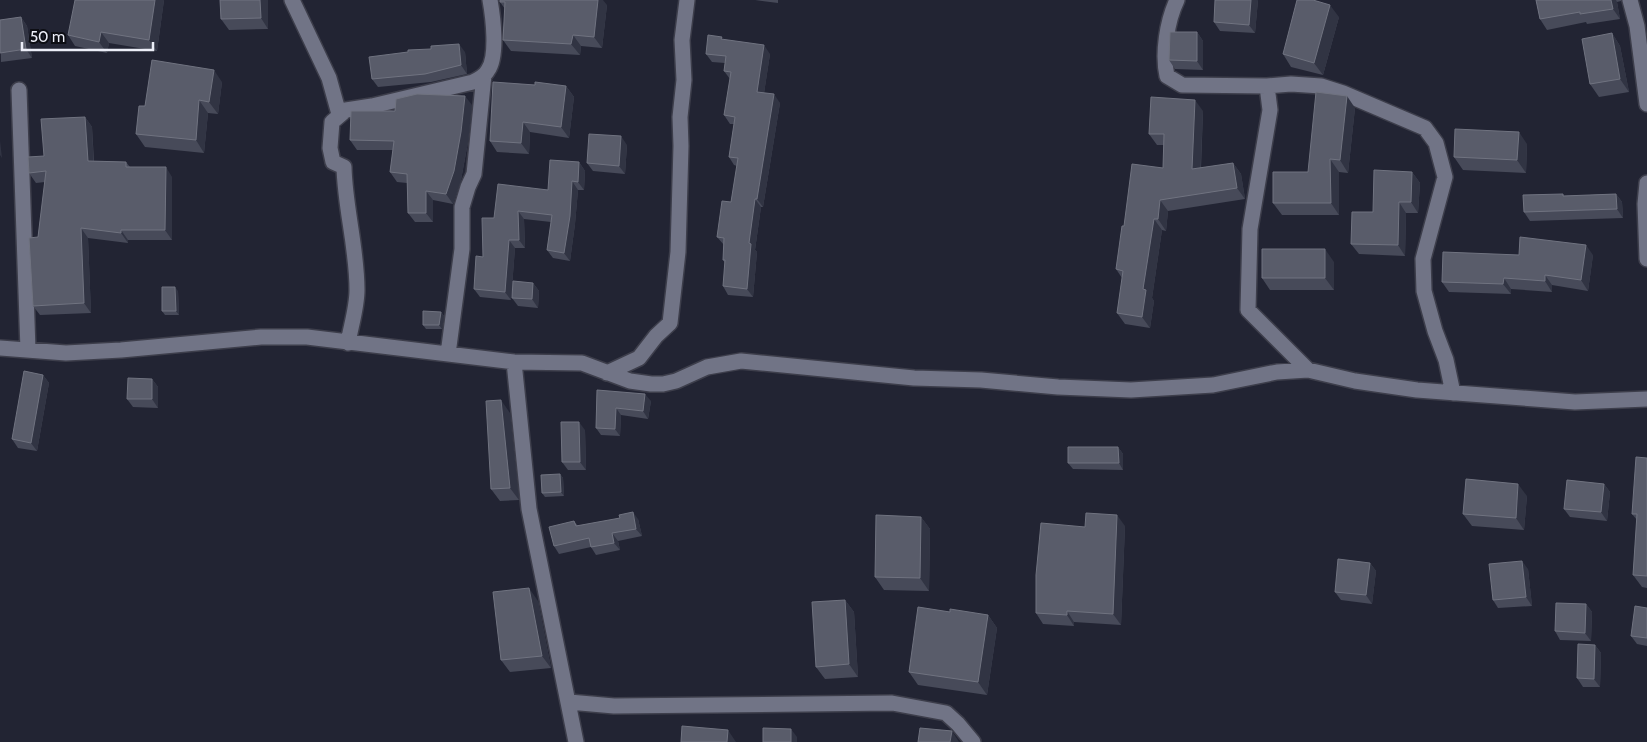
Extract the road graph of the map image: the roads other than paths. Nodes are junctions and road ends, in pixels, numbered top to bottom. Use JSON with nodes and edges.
{"nodes":[{"id":1,"x":292,"y":0,"type":"edge"},
{"id":2,"x":490,"y":0,"type":"edge"},
{"id":3,"x":687,"y":0,"type":"edge"},
{"id":4,"x":1177,"y":0,"type":"edge"},
{"id":5,"x":1630,"y":0,"type":"edge"},
{"id":6,"x":484,"y":75,"type":"junction"},
{"id":7,"x":1267,"y":86,"type":"junction"},
{"id":8,"x":19,"y":90,"type":"dead end"},
{"id":9,"x":1647,"y":104,"type":"edge"},
{"id":10,"x":338,"y":114,"type":"junction"},
{"id":11,"x":1647,"y":183,"type":"edge"},
{"id":12,"x":1647,"y":259,"type":"edge"},
{"id":13,"x":348,"y":343,"type":"junction"},
{"id":14,"x":0,"y":348,"type":"edge"},
{"id":15,"x":28,"y":350,"type":"junction"},
{"id":16,"x":448,"y":354,"type":"junction"},
{"id":17,"x":514,"y":362,"type":"junction"},
{"id":18,"x":1308,"y":370,"type":"junction"},
{"id":19,"x":607,"y":372,"type":"junction"},
{"id":20,"x":1453,"y":393,"type":"junction"},
{"id":21,"x":1646,"y":396,"type":"edge"},
{"id":22,"x":569,"y":702,"type":"junction"},
{"id":23,"x":576,"y":742,"type":"edge"},
{"id":24,"x":973,"y":742,"type":"edge"}],
"edges":[{"from":1,"to":10,"type":"street"},
{"from":2,"to":6,"type":"street"},
{"from":3,"to":19,"type":"street"},
{"from":4,"to":7,"type":"street"},
{"from":5,"to":9,"type":"street"},
{"from":6,"to":10,"type":"street"},
{"from":6,"to":16,"type":"street"},
{"from":7,"to":18,"type":"street"},
{"from":7,"to":20,"type":"street"},
{"from":8,"to":15,"type":"street"},
{"from":10,"to":13,"type":"street"},
{"from":11,"to":12,"type":"street"},
{"from":13,"to":15,"type":"street"},
{"from":13,"to":16,"type":"street"},
{"from":14,"to":15,"type":"street"},
{"from":16,"to":17,"type":"street"},
{"from":17,"to":19,"type":"street"},
{"from":17,"to":22,"type":"street"},
{"from":18,"to":19,"type":"street"},
{"from":18,"to":20,"type":"street"},
{"from":20,"to":21,"type":"street"},
{"from":22,"to":23,"type":"street"},
{"from":22,"to":24,"type":"street"}]}
